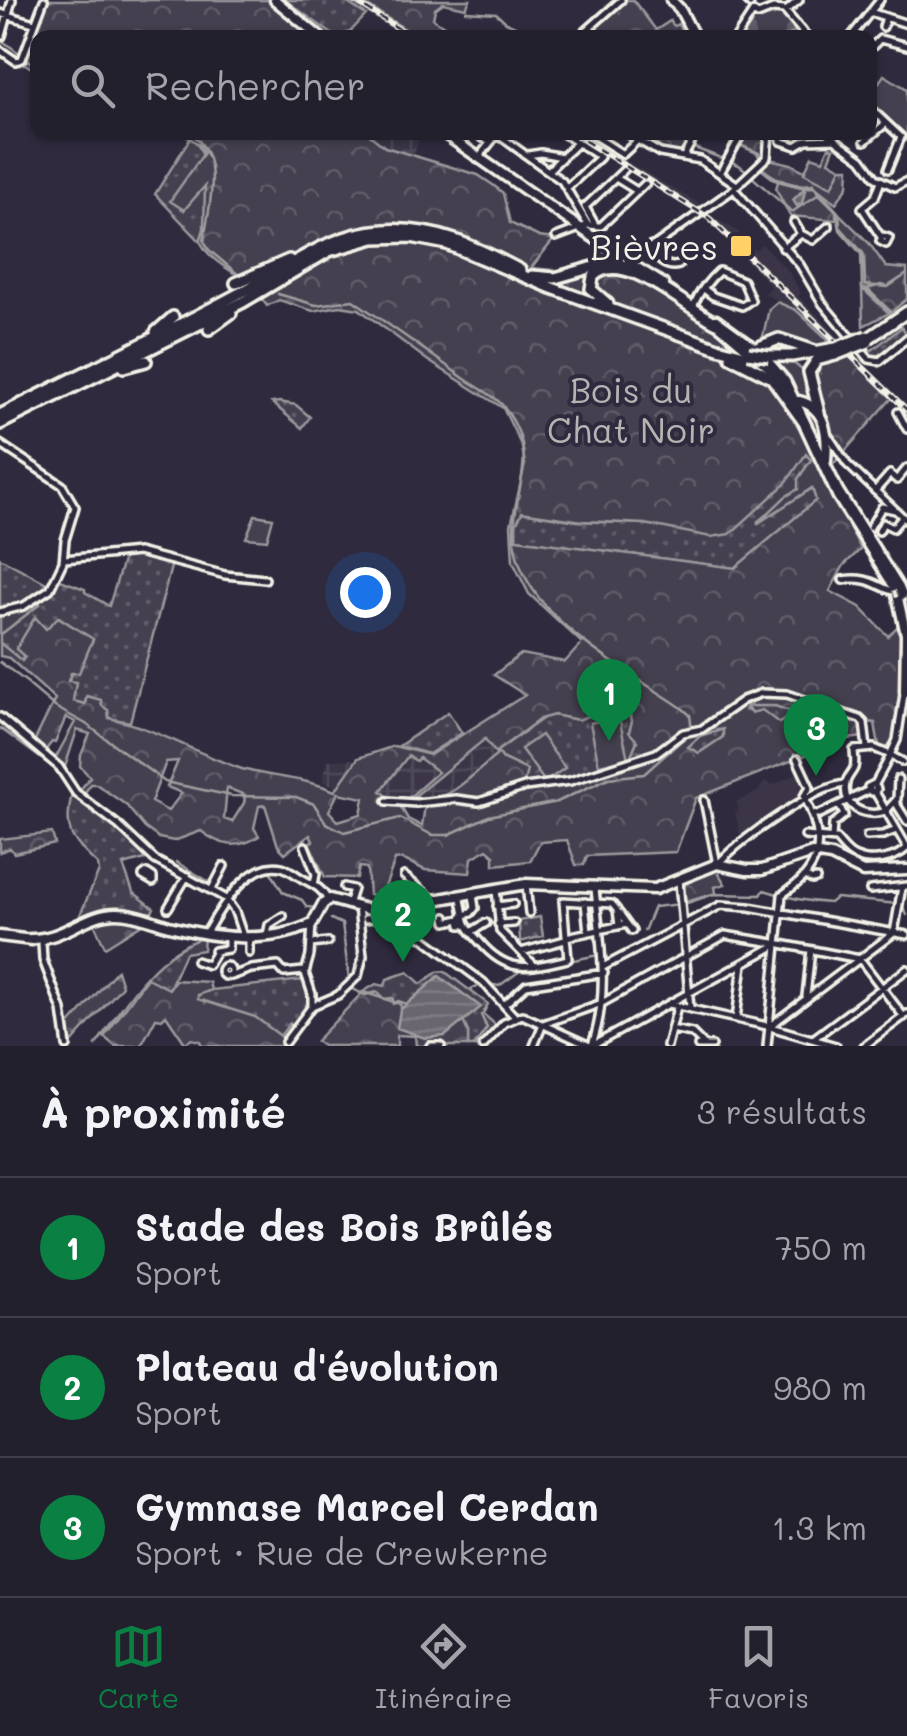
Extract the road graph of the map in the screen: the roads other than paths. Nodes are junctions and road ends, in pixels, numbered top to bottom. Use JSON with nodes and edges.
{"nodes":[{"id":1,"x":12,"y":0,"type":"edge"},
{"id":2,"x":44,"y":0,"type":"edge"},
{"id":3,"x":275,"y":0,"type":"edge"},
{"id":4,"x":620,"y":0,"type":"edge"},
{"id":5,"x":671,"y":0,"type":"edge"},
{"id":6,"x":799,"y":0,"type":"edge"},
{"id":7,"x":880,"y":0,"type":"edge"},
{"id":8,"x":749,"y":1,"type":"edge"},
{"id":9,"x":786,"y":11,"type":"junction"},
{"id":10,"x":752,"y":12,"type":"junction"},
{"id":11,"x":870,"y":12,"type":"junction"},
{"id":12,"x":0,"y":13,"type":"edge"},
{"id":13,"x":8,"y":16,"type":"junction"},
{"id":14,"x":886,"y":18,"type":"junction"},
{"id":15,"x":34,"y":23,"type":"junction"},
{"id":16,"x":907,"y":24,"type":"edge"},
{"id":17,"x":882,"y":27,"type":"dead end"},
{"id":18,"x":32,"y":30,"type":"edge"},
{"id":19,"x":311,"y":30,"type":"edge"},
{"id":20,"x":586,"y":30,"type":"edge"},
{"id":21,"x":691,"y":30,"type":"edge"},
{"id":22,"x":741,"y":30,"type":"edge"},
{"id":23,"x":802,"y":30,"type":"edge"},
{"id":24,"x":856,"y":30,"type":"edge"},
{"id":25,"x":30,"y":35,"type":"edge"},
{"id":26,"x":2,"y":36,"type":"edge"},
{"id":27,"x":877,"y":42,"type":"edge"},
{"id":28,"x":907,"y":46,"type":"edge"},
{"id":29,"x":0,"y":50,"type":"edge"},
{"id":30,"x":877,"y":115,"type":"edge"},
{"id":31,"x":885,"y":124,"type":"junction"},
{"id":32,"x":877,"y":131,"type":"edge"},
{"id":33,"x":453,"y":140,"type":"edge"},
{"id":34,"x":487,"y":140,"type":"edge"},
{"id":35,"x":507,"y":140,"type":"edge"},
{"id":36,"x":575,"y":140,"type":"edge"},
{"id":37,"x":600,"y":140,"type":"edge"},
{"id":38,"x":608,"y":140,"type":"edge"},
{"id":39,"x":637,"y":140,"type":"joint"},
{"id":40,"x":692,"y":140,"type":"edge"},
{"id":41,"x":739,"y":140,"type":"edge"},
{"id":42,"x":768,"y":140,"type":"edge"},
{"id":43,"x":781,"y":140,"type":"edge"},
{"id":44,"x":806,"y":140,"type":"edge"},
{"id":45,"x":837,"y":140,"type":"edge"},
{"id":46,"x":490,"y":142,"type":"joint"},
{"id":47,"x":578,"y":142,"type":"junction"},
{"id":48,"x":606,"y":144,"type":"junction"},
{"id":49,"x":528,"y":155,"type":"junction"},
{"id":50,"x":684,"y":156,"type":"junction"},
{"id":51,"x":562,"y":157,"type":"junction"},
{"id":52,"x":478,"y":158,"type":"junction"},
{"id":53,"x":625,"y":169,"type":"dead end"},
{"id":54,"x":888,"y":169,"type":"dead end"},
{"id":55,"x":550,"y":170,"type":"junction"},
{"id":56,"x":720,"y":173,"type":"junction"},
{"id":57,"x":616,"y":178,"type":"junction"},
{"id":58,"x":907,"y":181,"type":"edge"},
{"id":59,"x":881,"y":182,"type":"junction"},
{"id":60,"x":646,"y":183,"type":"dead end"},
{"id":61,"x":568,"y":187,"type":"junction"},
{"id":62,"x":734,"y":189,"type":"junction"},
{"id":63,"x":637,"y":191,"type":"junction"},
{"id":64,"x":794,"y":222,"type":"dead end"},
{"id":65,"x":591,"y":226,"type":"junction"},
{"id":66,"x":829,"y":226,"type":"dead end"},
{"id":67,"x":801,"y":234,"type":"junction"},
{"id":68,"x":556,"y":237,"type":"dead end"},
{"id":69,"x":881,"y":237,"type":"dead end"},
{"id":70,"x":651,"y":247,"type":"junction"},
{"id":71,"x":783,"y":248,"type":"junction"},
{"id":72,"x":315,"y":250,"type":"junction"},
{"id":73,"x":623,"y":259,"type":"junction"},
{"id":74,"x":679,"y":265,"type":"dead end"},
{"id":75,"x":532,"y":276,"type":"junction"},
{"id":76,"x":236,"y":284,"type":"dead end"},
{"id":77,"x":704,"y":289,"type":"junction"},
{"id":78,"x":243,"y":302,"type":"junction"},
{"id":79,"x":692,"y":302,"type":"junction"},
{"id":80,"x":608,"y":304,"type":"junction"},
{"id":81,"x":907,"y":310,"type":"edge"},
{"id":82,"x":172,"y":317,"type":"dead end"},
{"id":83,"x":720,"y":324,"type":"junction"},
{"id":84,"x":209,"y":329,"type":"dead end"},
{"id":85,"x":907,"y":338,"type":"edge"},
{"id":86,"x":867,"y":339,"type":"junction"},
{"id":87,"x":697,"y":340,"type":"junction"},
{"id":88,"x":144,"y":342,"type":"junction"},
{"id":89,"x":759,"y":352,"type":"junction"},
{"id":90,"x":817,"y":352,"type":"junction"},
{"id":91,"x":836,"y":352,"type":"junction"},
{"id":92,"x":146,"y":361,"type":"dead end"},
{"id":93,"x":107,"y":371,"type":"junction"},
{"id":94,"x":802,"y":401,"type":"junction"},
{"id":95,"x":898,"y":412,"type":"dead end"},
{"id":96,"x":818,"y":413,"type":"junction"},
{"id":97,"x":0,"y":415,"type":"edge"},
{"id":98,"x":803,"y":422,"type":"junction"},
{"id":99,"x":0,"y":424,"type":"edge"},
{"id":100,"x":907,"y":428,"type":"edge"},
{"id":101,"x":828,"y":438,"type":"junction"},
{"id":102,"x":0,"y":444,"type":"edge"},
{"id":103,"x":814,"y":444,"type":"junction"},
{"id":104,"x":826,"y":466,"type":"junction"},
{"id":105,"x":907,"y":468,"type":"edge"},
{"id":106,"x":874,"y":492,"type":"junction"},
{"id":107,"x":895,"y":510,"type":"junction"},
{"id":108,"x":905,"y":519,"type":"edge"},
{"id":109,"x":870,"y":527,"type":"dead end"},
{"id":110,"x":879,"y":530,"type":"dead end"},
{"id":111,"x":64,"y":559,"type":"junction"},
{"id":112,"x":265,"y":578,"type":"dead end"},
{"id":113,"x":844,"y":580,"type":"dead end"},
{"id":114,"x":900,"y":591,"type":"edge"},
{"id":115,"x":0,"y":612,"type":"edge"},
{"id":116,"x":907,"y":612,"type":"edge"},
{"id":117,"x":906,"y":635,"type":"edge"},
{"id":118,"x":907,"y":643,"type":"edge"},
{"id":119,"x":906,"y":694,"type":"edge"},
{"id":120,"x":0,"y":717,"type":"edge"},
{"id":121,"x":866,"y":748,"type":"junction"},
{"id":122,"x":890,"y":755,"type":"junction"},
{"id":123,"x":797,"y":759,"type":"dead end"},
{"id":124,"x":903,"y":762,"type":"dead end"},
{"id":125,"x":898,"y":780,"type":"dead end"},
{"id":126,"x":846,"y":784,"type":"junction"},
{"id":127,"x":873,"y":789,"type":"junction"},
{"id":128,"x":806,"y":799,"type":"junction"},
{"id":129,"x":387,"y":800,"type":"dead end"},
{"id":130,"x":704,"y":800,"type":"dead end"},
{"id":131,"x":848,"y":800,"type":"junction"},
{"id":132,"x":895,"y":802,"type":"junction"},
{"id":133,"x":839,"y":805,"type":"junction"},
{"id":134,"x":886,"y":811,"type":"junction"},
{"id":135,"x":816,"y":814,"type":"junction"},
{"id":136,"x":907,"y":820,"type":"edge"},
{"id":137,"x":897,"y":830,"type":"junction"},
{"id":138,"x":805,"y":836,"type":"dead end"},
{"id":139,"x":867,"y":836,"type":"dead end"},
{"id":140,"x":817,"y":837,"type":"junction"},
{"id":141,"x":832,"y":838,"type":"junction"},
{"id":142,"x":305,"y":846,"type":"dead end"},
{"id":143,"x":907,"y":848,"type":"edge"},
{"id":144,"x":816,"y":854,"type":"junction"},
{"id":145,"x":155,"y":860,"type":"junction"},
{"id":146,"x":718,"y":864,"type":"junction"},
{"id":147,"x":224,"y":866,"type":"dead end"},
{"id":148,"x":907,"y":869,"type":"edge"},
{"id":149,"x":187,"y":876,"type":"junction"},
{"id":150,"x":404,"y":876,"type":"dead end"},
{"id":151,"x":805,"y":876,"type":"junction"},
{"id":152,"x":154,"y":879,"type":"dead end"},
{"id":153,"x":816,"y":879,"type":"dead end"},
{"id":154,"x":679,"y":882,"type":"junction"},
{"id":155,"x":526,"y":884,"type":"junction"},
{"id":156,"x":314,"y":885,"type":"junction"},
{"id":157,"x":214,"y":886,"type":"junction"},
{"id":158,"x":595,"y":886,"type":"junction"},
{"id":159,"x":904,"y":886,"type":"edge"},
{"id":160,"x":344,"y":888,"type":"dead end"},
{"id":161,"x":496,"y":889,"type":"junction"},
{"id":162,"x":870,"y":890,"type":"dead end"},
{"id":163,"x":473,"y":894,"type":"junction"},
{"id":164,"x":225,"y":898,"type":"junction"},
{"id":165,"x":461,"y":898,"type":"dead end"},
{"id":166,"x":328,"y":899,"type":"junction"},
{"id":167,"x":904,"y":899,"type":"edge"},
{"id":168,"x":434,"y":900,"type":"junction"},
{"id":169,"x":584,"y":902,"type":"junction"},
{"id":170,"x":596,"y":902,"type":"junction"},
{"id":171,"x":354,"y":904,"type":"junction"},
{"id":172,"x":513,"y":904,"type":"dead end"},
{"id":173,"x":498,"y":906,"type":"junction"},
{"id":174,"x":168,"y":908,"type":"dead end"},
{"id":175,"x":617,"y":910,"type":"junction"},
{"id":176,"x":375,"y":912,"type":"junction"},
{"id":177,"x":782,"y":912,"type":"junction"},
{"id":178,"x":399,"y":913,"type":"junction"},
{"id":179,"x":529,"y":914,"type":"dead end"},
{"id":180,"x":283,"y":916,"type":"dead end"},
{"id":181,"x":446,"y":917,"type":"dead end"},
{"id":182,"x":366,"y":919,"type":"dead end"},
{"id":183,"x":463,"y":920,"type":"junction"},
{"id":184,"x":683,"y":922,"type":"junction"},
{"id":185,"x":514,"y":923,"type":"dead end"},
{"id":186,"x":312,"y":924,"type":"junction"},
{"id":187,"x":486,"y":924,"type":"dead end"},
{"id":188,"x":498,"y":924,"type":"junction"},
{"id":189,"x":627,"y":924,"type":"junction"},
{"id":190,"x":618,"y":926,"type":"junction"},
{"id":191,"x":599,"y":930,"type":"junction"},
{"id":192,"x":632,"y":931,"type":"dead end"},
{"id":193,"x":471,"y":932,"type":"junction"},
{"id":194,"x":588,"y":932,"type":"junction"},
{"id":195,"x":894,"y":933,"type":"junction"},
{"id":196,"x":205,"y":935,"type":"junction"},
{"id":197,"x":267,"y":935,"type":"junction"},
{"id":198,"x":0,"y":936,"type":"edge"},
{"id":199,"x":246,"y":936,"type":"junction"},
{"id":200,"x":907,"y":936,"type":"edge"},
{"id":201,"x":228,"y":938,"type":"junction"},
{"id":202,"x":565,"y":939,"type":"junction"},
{"id":203,"x":47,"y":942,"type":"junction"},
{"id":204,"x":328,"y":942,"type":"dead end"},
{"id":205,"x":311,"y":944,"type":"junction"},
{"id":206,"x":778,"y":944,"type":"junction"},
{"id":207,"x":811,"y":950,"type":"junction"},
{"id":208,"x":217,"y":952,"type":"junction"},
{"id":209,"x":521,"y":952,"type":"junction"},
{"id":210,"x":250,"y":953,"type":"dead end"},
{"id":211,"x":686,"y":956,"type":"junction"},
{"id":212,"x":860,"y":959,"type":"junction"},
{"id":213,"x":195,"y":961,"type":"dead end"},
{"id":214,"x":743,"y":964,"type":"junction"},
{"id":215,"x":535,"y":966,"type":"junction"},
{"id":216,"x":907,"y":969,"type":"edge"},
{"id":217,"x":603,"y":970,"type":"junction"},
{"id":218,"x":306,"y":971,"type":"junction"},
{"id":219,"x":882,"y":988,"type":"junction"},
{"id":220,"x":689,"y":993,"type":"junction"},
{"id":221,"x":806,"y":999,"type":"junction"},
{"id":222,"x":602,"y":1003,"type":"junction"},
{"id":223,"x":505,"y":1004,"type":"junction"},
{"id":224,"x":312,"y":1006,"type":"junction"},
{"id":225,"x":673,"y":1006,"type":"junction"},
{"id":226,"x":690,"y":1009,"type":"junction"},
{"id":227,"x":905,"y":1016,"type":"edge"},
{"id":228,"x":515,"y":1017,"type":"junction"},
{"id":229,"x":736,"y":1019,"type":"junction"},
{"id":230,"x":543,"y":1024,"type":"junction"},
{"id":231,"x":770,"y":1027,"type":"junction"},
{"id":232,"x":671,"y":1029,"type":"junction"},
{"id":233,"x":804,"y":1037,"type":"junction"},
{"id":234,"x":813,"y":1039,"type":"junction"},
{"id":235,"x":285,"y":1042,"type":"dead end"},
{"id":236,"x":67,"y":1046,"type":"edge"},
{"id":237,"x":430,"y":1046,"type":"edge"},
{"id":238,"x":440,"y":1046,"type":"edge"},
{"id":239,"x":483,"y":1046,"type":"edge"},
{"id":240,"x":534,"y":1046,"type":"edge"},
{"id":241,"x":591,"y":1046,"type":"edge"},
{"id":242,"x":666,"y":1046,"type":"edge"},
{"id":243,"x":705,"y":1046,"type":"edge"},
{"id":244,"x":767,"y":1046,"type":"edge"},
{"id":245,"x":802,"y":1046,"type":"edge"},
{"id":246,"x":836,"y":1046,"type":"edge"},
{"id":247,"x":864,"y":1046,"type":"edge"}],
"edges":[{"from":1,"to":13,"type":"street"},
{"from":2,"to":15,"type":"street"},
{"from":3,"to":19,"type":"main road"},
{"from":4,"to":20,"type":"street"},
{"from":5,"to":21,"type":"main road"},
{"from":6,"to":9,"type":"street"},
{"from":7,"to":11,"type":"street"},
{"from":8,"to":10,"type":"street"},
{"from":9,"to":10,"type":"street"},
{"from":9,"to":23,"type":"street"},
{"from":10,"to":22,"type":"street"},
{"from":11,"to":14,"type":"street"},
{"from":11,"to":24,"type":"street"},
{"from":12,"to":13,"type":"street"},
{"from":13,"to":15,"type":"street"},
{"from":13,"to":26,"type":"street"},
{"from":14,"to":16,"type":"street"},
{"from":14,"to":17,"type":"street"},
{"from":15,"to":18,"type":"street"},
{"from":25,"to":29,"type":"street"},
{"from":27,"to":28,"type":"street"},
{"from":30,"to":31,"type":"street"},
{"from":31,"to":32,"type":"street"},
{"from":31,"to":54,"type":"street"},
{"from":33,"to":52,"type":"main road"},
{"from":34,"to":46,"type":"street"},
{"from":35,"to":49,"type":"street"},
{"from":36,"to":47,"type":"street"},
{"from":37,"to":48,"type":"street"},
{"from":38,"to":48,"type":"street"},
{"from":39,"to":48,"type":"street"},
{"from":39,"to":50,"type":"street"},
{"from":40,"to":50,"type":"street"},
{"from":41,"to":56,"type":"street"},
{"from":42,"to":62,"type":"street"},
{"from":43,"to":44,"type":"street"},
{"from":45,"to":59,"type":"street"},
{"from":46,"to":52,"type":"street"},
{"from":47,"to":51,"type":"street"},
{"from":47,"to":61,"type":"street"},
{"from":49,"to":51,"type":"street"},
{"from":49,"to":55,"type":"street"},
{"from":50,"to":56,"type":"street"},
{"from":51,"to":55,"type":"street"},
{"from":52,"to":65,"type":"main road"},
{"from":53,"to":57,"type":"street"},
{"from":55,"to":61,"type":"street"},
{"from":56,"to":62,"type":"street"},
{"from":57,"to":63,"type":"street"},
{"from":57,"to":65,"type":"street"},
{"from":58,"to":59,"type":"street"},
{"from":59,"to":69,"type":"street"},
{"from":60,"to":63,"type":"street"},
{"from":61,"to":65,"type":"street"},
{"from":62,"to":70,"type":"street"},
{"from":62,"to":71,"type":"street"},
{"from":63,"to":65,"type":"street"},
{"from":64,"to":67,"type":"street"},
{"from":65,"to":68,"type":"street"},
{"from":65,"to":73,"type":"main road"},
{"from":66,"to":67,"type":"street"},
{"from":67,"to":71,"type":"street"},
{"from":70,"to":73,"type":"street"},
{"from":70,"to":74,"type":"street"},
{"from":71,"to":85,"type":"street"},
{"from":72,"to":75,"type":"highway"},
{"from":72,"to":76,"type":"highway"},
{"from":72,"to":88,"type":"highway"},
{"from":73,"to":75,"type":"highway"},
{"from":73,"to":79,"type":"main road"},
{"from":75,"to":80,"type":"highway"},
{"from":77,"to":77,"type":"street"},
{"from":77,"to":79,"type":"street"},
{"from":78,"to":84,"type":"highway"},
{"from":78,"to":87,"type":"highway"},
{"from":78,"to":93,"type":"highway"},
{"from":79,"to":83,"type":"main road"},
{"from":80,"to":83,"type":"highway"},
{"from":80,"to":89,"type":"highway"},
{"from":81,"to":86,"type":"highway"},
{"from":81,"to":86,"type":"highway"},
{"from":82,"to":88,"type":"highway"},
{"from":83,"to":89,"type":"main road"},
{"from":86,"to":91,"type":"highway","bridge":true},
{"from":87,"to":89,"type":"highway"},
{"from":87,"to":98,"type":"highway"},
{"from":88,"to":97,"type":"highway"},
{"from":89,"to":90,"type":"highway"},
{"from":89,"to":90,"type":"highway"},
{"from":89,"to":91,"type":"highway"},
{"from":89,"to":94,"type":"main road"},
{"from":89,"to":94,"type":"highway"},
{"from":89,"to":98,"type":"main road"},
{"from":90,"to":91,"type":"highway"},
{"from":91,"to":96,"type":"highway"},
{"from":92,"to":93,"type":"highway"},
{"from":93,"to":99,"type":"highway"},
{"from":94,"to":96,"type":"main road"},
{"from":94,"to":103,"type":"main road"},
{"from":95,"to":100,"type":"street"},
{"from":96,"to":101,"type":"main road"},
{"from":98,"to":103,"type":"main road"},
{"from":101,"to":103,"type":"main road"},
{"from":101,"to":104,"type":"main road"},
{"from":101,"to":106,"type":"street"},
{"from":102,"to":111,"type":"street"},
{"from":103,"to":104,"type":"main road"},
{"from":103,"to":114,"type":"main road"},
{"from":104,"to":114,"type":"main road"},
{"from":105,"to":106,"type":"street"},
{"from":106,"to":107,"type":"street"},
{"from":107,"to":108,"type":"street"},
{"from":107,"to":109,"type":"street"},
{"from":108,"to":110,"type":"street"},
{"from":111,"to":112,"type":"street"},
{"from":111,"to":115,"type":"street"},
{"from":113,"to":114,"type":"street"},
{"from":114,"to":116,"type":"main road"},
{"from":114,"to":117,"type":"main road"},
{"from":117,"to":118,"type":"main road"},
{"from":117,"to":119,"type":"main road"},
{"from":119,"to":122,"type":"street"},
{"from":120,"to":145,"type":"street"},
{"from":121,"to":122,"type":"street"},
{"from":121,"to":126,"type":"street"},
{"from":121,"to":129,"type":"street"},
{"from":122,"to":124,"type":"street"},
{"from":122,"to":127,"type":"street"},
{"from":123,"to":128,"type":"street"},
{"from":125,"to":132,"type":"street"},
{"from":126,"to":128,"type":"street"},
{"from":126,"to":131,"type":"street"},
{"from":127,"to":131,"type":"street"},
{"from":127,"to":134,"type":"street"},
{"from":128,"to":135,"type":"street"},
{"from":128,"to":146,"type":"street"},
{"from":130,"to":146,"type":"street"},
{"from":131,"to":133,"type":"street"},
{"from":131,"to":134,"type":"street"},
{"from":132,"to":134,"type":"street"},
{"from":132,"to":136,"type":"street"},
{"from":133,"to":135,"type":"street"},
{"from":133,"to":141,"type":"street"},
{"from":134,"to":137,"type":"street"},
{"from":135,"to":140,"type":"street"},
{"from":137,"to":139,"type":"street"},
{"from":137,"to":143,"type":"street"},
{"from":138,"to":140,"type":"street"},
{"from":140,"to":141,"type":"street"},
{"from":140,"to":144,"type":"street"},
{"from":141,"to":143,"type":"street"},
{"from":142,"to":156,"type":"street"},
{"from":144,"to":146,"type":"main road"},
{"from":144,"to":148,"type":"main road"},
{"from":144,"to":151,"type":"street"},
{"from":145,"to":149,"type":"street"},
{"from":145,"to":152,"type":"street"},
{"from":146,"to":154,"type":"main road"},
{"from":147,"to":157,"type":"street"},
{"from":149,"to":157,"type":"street"},
{"from":149,"to":174,"type":"street"},
{"from":150,"to":168,"type":"street"},
{"from":151,"to":153,"type":"street"},
{"from":151,"to":177,"type":"street"},
{"from":154,"to":158,"type":"main road"},
{"from":154,"to":184,"type":"street"},
{"from":155,"to":158,"type":"main road"},
{"from":155,"to":161,"type":"main road"},
{"from":155,"to":179,"type":"street"},
{"from":156,"to":164,"type":"street"},
{"from":156,"to":166,"type":"street"},
{"from":157,"to":164,"type":"street"},
{"from":158,"to":170,"type":"street"},
{"from":159,"to":162,"type":"street"},
{"from":159,"to":167,"type":"street"},
{"from":160,"to":171,"type":"street"},
{"from":161,"to":163,"type":"main road"},
{"from":161,"to":173,"type":"street"},
{"from":163,"to":168,"type":"main road"},
{"from":163,"to":183,"type":"street"},
{"from":164,"to":196,"type":"street"},
{"from":164,"to":199,"type":"street"},
{"from":165,"to":183,"type":"street"},
{"from":166,"to":171,"type":"main road"},
{"from":166,"to":186,"type":"main road"},
{"from":167,"to":195,"type":"street"},
{"from":168,"to":178,"type":"main road"},
{"from":169,"to":170,"type":"street"},
{"from":169,"to":194,"type":"street"},
{"from":169,"to":202,"type":"street"},
{"from":170,"to":175,"type":"street"},
{"from":170,"to":191,"type":"street"},
{"from":171,"to":176,"type":"main road"},
{"from":171,"to":224,"type":"street"},
{"from":172,"to":173,"type":"street"},
{"from":173,"to":188,"type":"street"},
{"from":175,"to":189,"type":"street"},
{"from":175,"to":190,"type":"street"},
{"from":176,"to":178,"type":"main road"},
{"from":176,"to":182,"type":"street"},
{"from":177,"to":184,"type":"street"},
{"from":177,"to":195,"type":"street"},
{"from":177,"to":206,"type":"street"},
{"from":178,"to":223,"type":"street"},
{"from":180,"to":197,"type":"street"},
{"from":181,"to":183,"type":"street"},
{"from":183,"to":193,"type":"street"},
{"from":184,"to":211,"type":"street"},
{"from":184,"to":217,"type":"street"},
{"from":185,"to":188,"type":"street"},
{"from":186,"to":197,"type":"main road"},
{"from":186,"to":205,"type":"street"},
{"from":187,"to":193,"type":"street"},
{"from":188,"to":209,"type":"street"},
{"from":189,"to":190,"type":"street"},
{"from":189,"to":192,"type":"street"},
{"from":190,"to":191,"type":"street"},
{"from":191,"to":194,"type":"street"},
{"from":191,"to":217,"type":"street"},
{"from":193,"to":215,"type":"street"},
{"from":194,"to":202,"type":"street"},
{"from":195,"to":200,"type":"street"},
{"from":195,"to":212,"type":"street"},
{"from":196,"to":201,"type":"main road"},
{"from":196,"to":203,"type":"main road"},
{"from":197,"to":199,"type":"main road"},
{"from":198,"to":203,"type":"main road"},
{"from":199,"to":201,"type":"main road"},
{"from":199,"to":210,"type":"street"},
{"from":201,"to":208,"type":"street"},
{"from":202,"to":209,"type":"street"},
{"from":202,"to":215,"type":"street"},
{"from":203,"to":236,"type":"street"},
{"from":204,"to":205,"type":"street"},
{"from":205,"to":218,"type":"street"},
{"from":206,"to":207,"type":"street"},
{"from":206,"to":211,"type":"street"},
{"from":206,"to":214,"type":"street"},
{"from":206,"to":231,"type":"street"},
{"from":207,"to":212,"type":"street"},
{"from":207,"to":221,"type":"street"},
{"from":208,"to":213,"type":"street"},
{"from":208,"to":218,"type":"street"},
{"from":209,"to":215,"type":"street"},
{"from":211,"to":220,"type":"street"},
{"from":211,"to":222,"type":"street"},
{"from":212,"to":219,"type":"street"},
{"from":212,"to":221,"type":"street"},
{"from":214,"to":220,"type":"street"},
{"from":214,"to":229,"type":"street"},
{"from":216,"to":219,"type":"street"},
{"from":217,"to":222,"type":"street"},
{"from":217,"to":223,"type":"street"},
{"from":218,"to":224,"type":"street"},
{"from":219,"to":227,"type":"street"},
{"from":219,"to":234,"type":"street"},
{"from":220,"to":225,"type":"street"},
{"from":220,"to":226,"type":"street"},
{"from":221,"to":231,"type":"street"},
{"from":222,"to":230,"type":"street"},
{"from":222,"to":241,"type":"street"},
{"from":223,"to":228,"type":"street"},
{"from":224,"to":235,"type":"street"},
{"from":225,"to":226,"type":"street"},
{"from":225,"to":232,"type":"street"},
{"from":225,"to":241,"type":"street"},
{"from":226,"to":229,"type":"street"},
{"from":227,"to":247,"type":"street"},
{"from":228,"to":230,"type":"street"},
{"from":228,"to":239,"type":"street"},
{"from":229,"to":231,"type":"street"},
{"from":230,"to":240,"type":"street"},
{"from":230,"to":241,"type":"street"},
{"from":231,"to":233,"type":"street"},
{"from":231,"to":244,"type":"street"},
{"from":232,"to":242,"type":"street"},
{"from":232,"to":243,"type":"street"},
{"from":233,"to":234,"type":"street"},
{"from":233,"to":245,"type":"street"},
{"from":234,"to":246,"type":"street"},
{"from":237,"to":238,"type":"street"}]}
